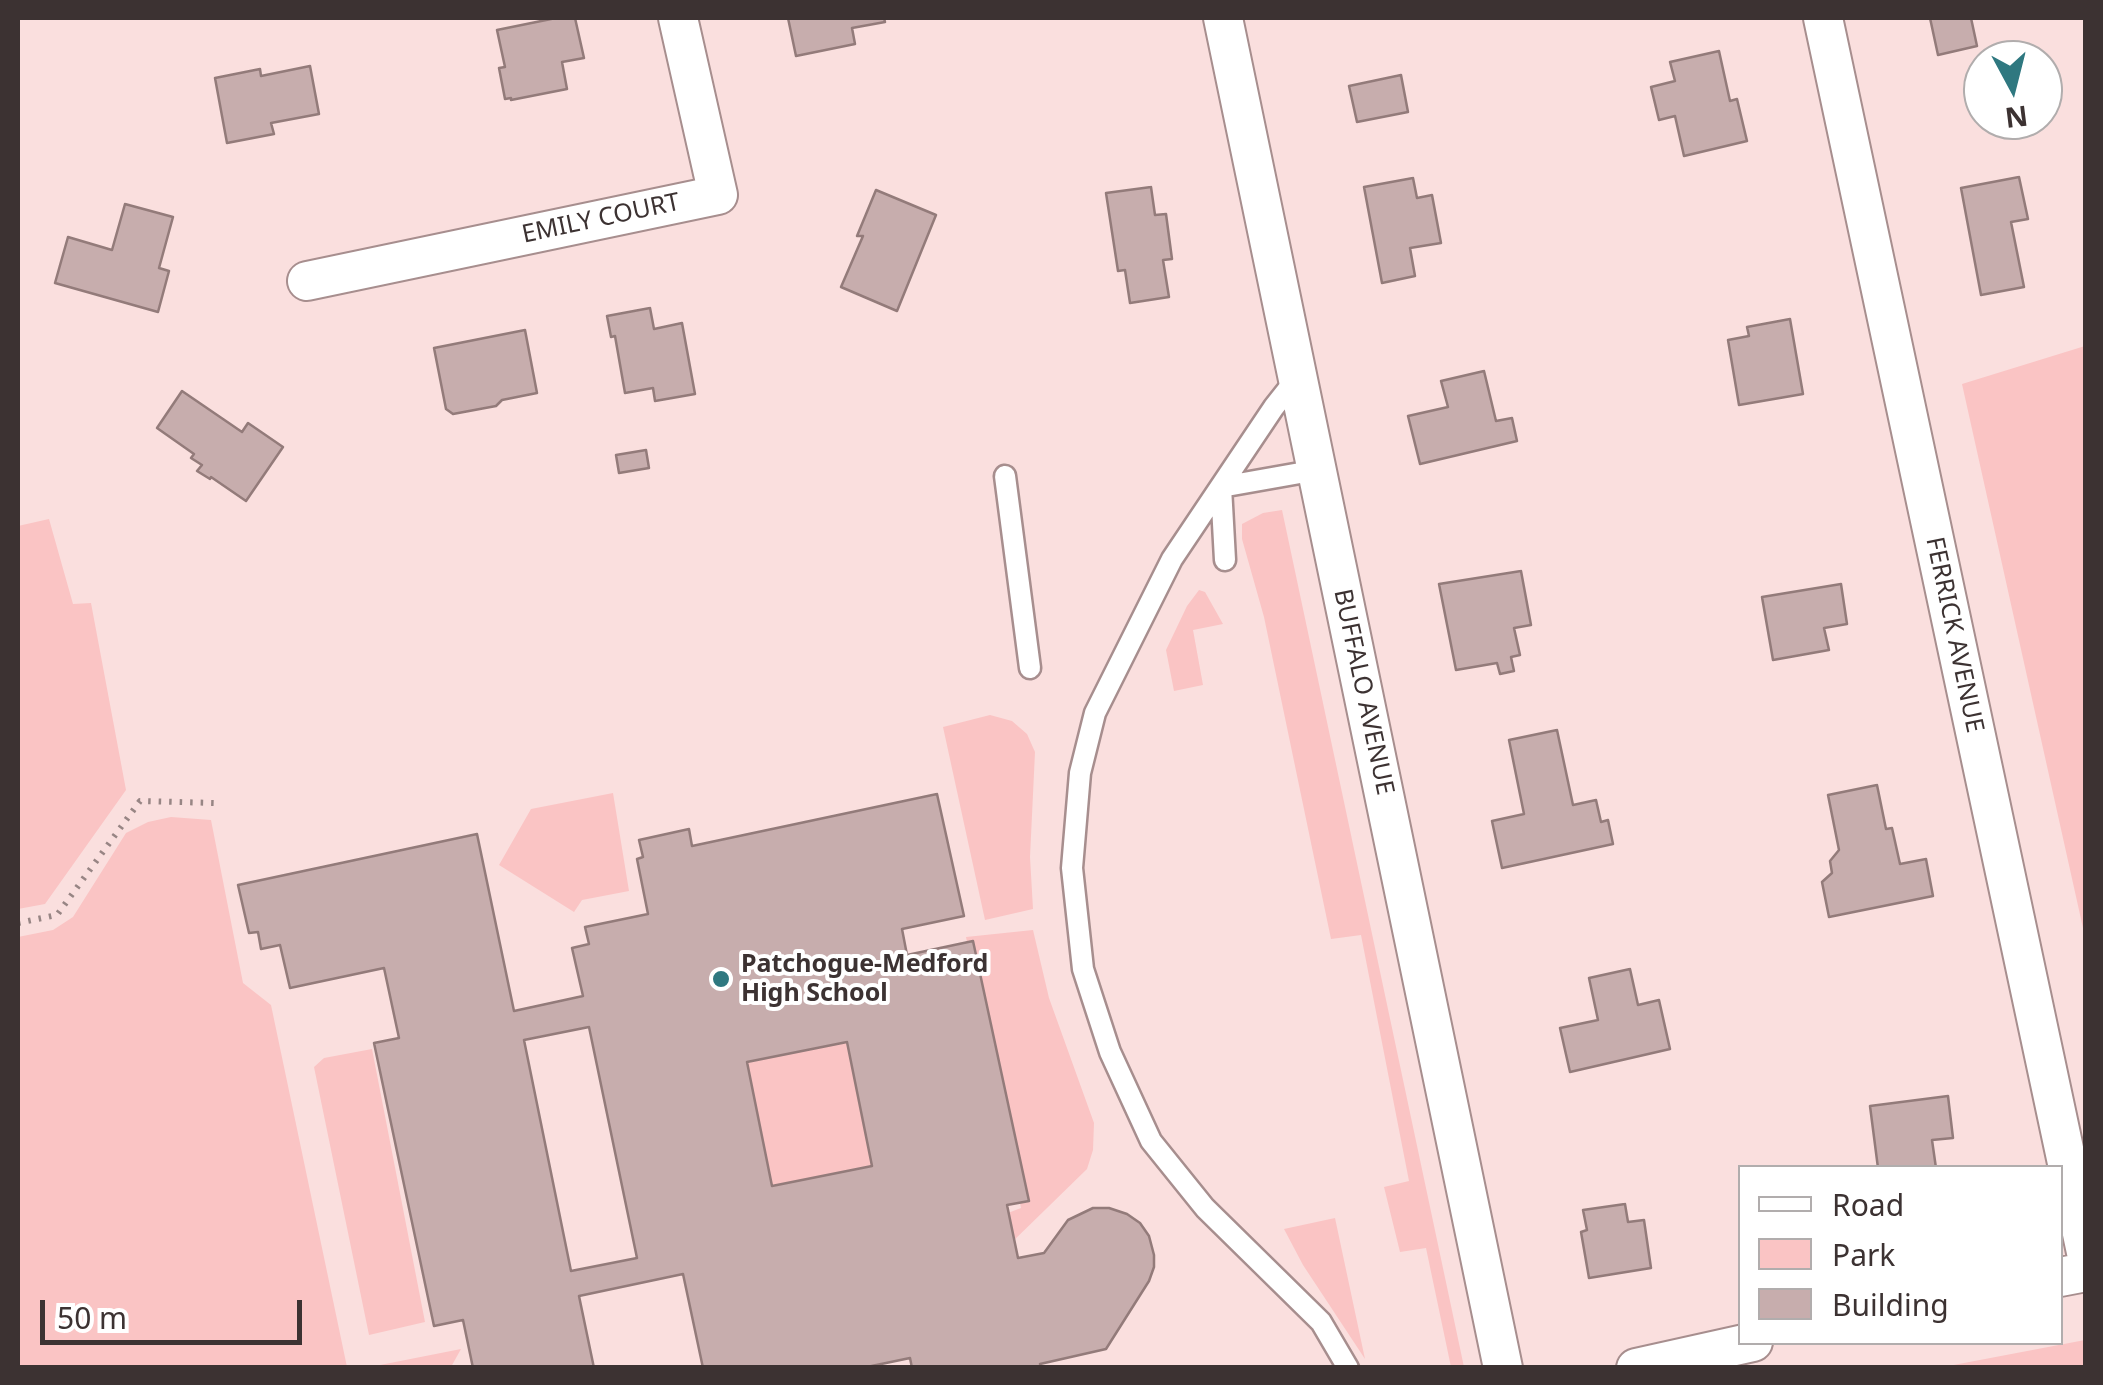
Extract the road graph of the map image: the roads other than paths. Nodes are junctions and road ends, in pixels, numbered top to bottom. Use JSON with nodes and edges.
{"nodes":[{"id":1,"x":678,"y":18,"type":"edge"},
{"id":2,"x":1223,"y":18,"type":"edge"},
{"id":3,"x":1823,"y":18,"type":"edge"},
{"id":4,"x":307,"y":281,"type":"dead end"},
{"id":5,"x":1298,"y":377,"type":"junction"},
{"id":6,"x":1317,"y":470,"type":"junction"},
{"id":7,"x":1005,"y":476,"type":"dead end"},
{"id":8,"x":1221,"y":487,"type":"junction"},
{"id":9,"x":1224,"y":560,"type":"dead end"},
{"id":10,"x":1030,"y":668,"type":"dead end"},
{"id":11,"x":2086,"y":1252,"type":"edge"},
{"id":12,"x":1740,"y":1345,"type":"edge"},
{"id":13,"x":1348,"y":1368,"type":"edge"},
{"id":14,"x":1503,"y":1368,"type":"edge"},
{"id":15,"x":1636,"y":1368,"type":"edge"}],
"edges":[{"from":1,"to":4,"type":"street","name":"EMILY COURT"},
{"from":2,"to":5,"type":"street","name":"BUFFALO AVENUE"},
{"from":3,"to":11,"type":"street","name":"FERRICK AVENUE"},
{"from":5,"to":6,"type":"street","name":"BUFFALO AVENUE"},
{"from":5,"to":8,"type":"lane"},
{"from":6,"to":8,"type":"lane"},
{"from":6,"to":14,"type":"street","name":"BUFFALO AVENUE"},
{"from":7,"to":10,"type":"lane"},
{"from":8,"to":9,"type":"lane"},
{"from":8,"to":13,"type":"lane"},
{"from":12,"to":15,"type":"street"}]}
